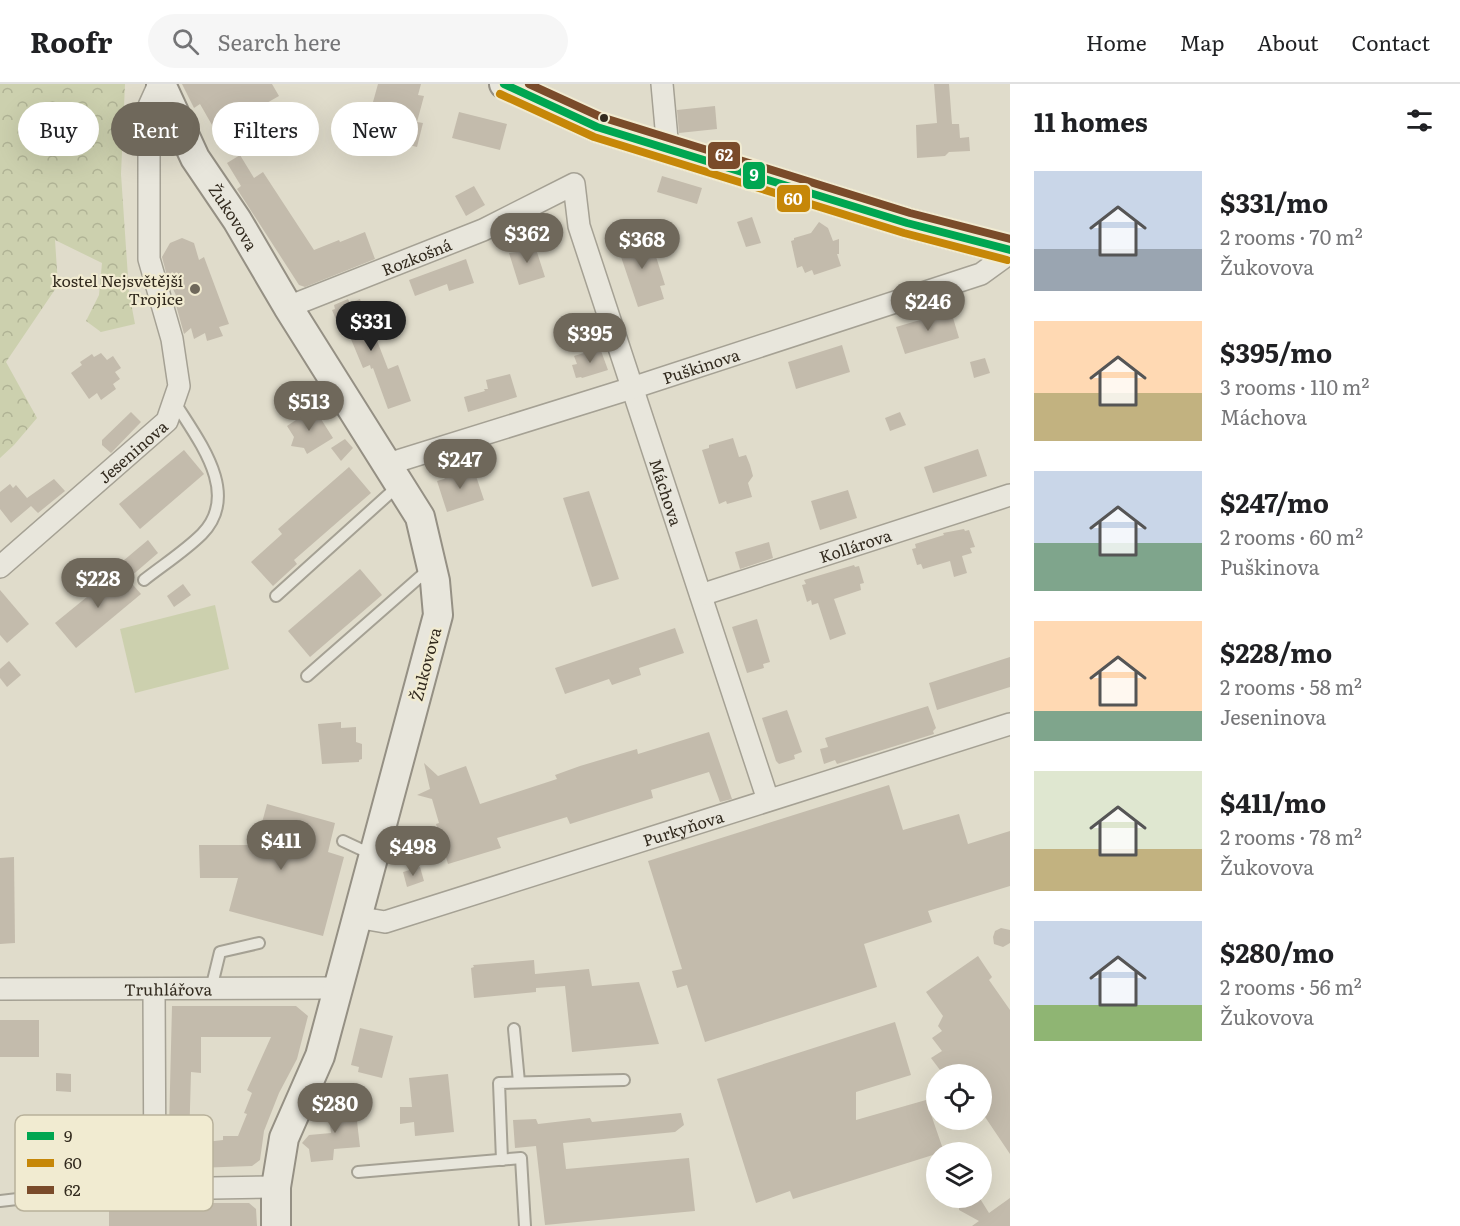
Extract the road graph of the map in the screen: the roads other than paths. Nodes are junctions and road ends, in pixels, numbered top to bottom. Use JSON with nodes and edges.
{"nodes":[{"id":1,"x":160,"y":84,"type":"edge"},
{"id":2,"x":504,"y":84,"type":"edge"},
{"id":3,"x":662,"y":84,"type":"edge"},
{"id":4,"x":668,"y":150,"type":"junction"},
{"id":5,"x":574,"y":183,"type":"joint"},
{"id":6,"x":1010,"y":252,"type":"edge"},
{"id":7,"x":288,"y":307,"type":"junction"},
{"id":8,"x":632,"y":388,"type":"junction"},
{"id":9,"x":174,"y":401,"type":"junction"},
{"id":10,"x":394,"y":474,"type":"junction"},
{"id":11,"x":1010,"y":495,"type":"edge"},
{"id":12,"x":0,"y":567,"type":"edge"},
{"id":13,"x":432,"y":567,"type":"junction"},
{"id":14,"x":144,"y":580,"type":"dead end"},
{"id":15,"x":701,"y":595,"type":"junction"},
{"id":16,"x":276,"y":596,"type":"dead end"},
{"id":17,"x":306,"y":676,"type":"dead end"},
{"id":18,"x":1010,"y":724,"type":"edge"},
{"id":19,"x":768,"y":800,"type":"junction"},
{"id":20,"x":343,"y":841,"type":"dead end"},
{"id":21,"x":373,"y":855,"type":"junction"},
{"id":22,"x":356,"y":917,"type":"junction"},
{"id":23,"x":259,"y":943,"type":"dead end"},
{"id":24,"x":336,"y":988,"type":"junction"},
{"id":25,"x":0,"y":989,"type":"edge"},
{"id":26,"x":211,"y":989,"type":"junction"},
{"id":27,"x":154,"y":990,"type":"junction"},
{"id":28,"x":514,"y":1029,"type":"dead end"},
{"id":29,"x":624,"y":1080,"type":"dead end"},
{"id":30,"x":519,"y":1082,"type":"junction"},
{"id":31,"x":154,"y":1115,"type":"edge"},
{"id":32,"x":502,"y":1160,"type":"junction"},
{"id":33,"x":358,"y":1172,"type":"dead end"},
{"id":34,"x":276,"y":1187,"type":"junction"},
{"id":35,"x":213,"y":1188,"type":"edge"},
{"id":36,"x":15,"y":1199,"type":"edge"},
{"id":37,"x":0,"y":1201,"type":"edge"},
{"id":38,"x":276,"y":1226,"type":"edge"},
{"id":39,"x":525,"y":1226,"type":"edge"}],
"edges":[{"from":1,"to":7,"type":"street","name":"Žukovova"},
{"from":1,"to":9,"type":"street","name":"Jeseninova"},
{"from":2,"to":4,"type":"street"},
{"from":3,"to":4,"type":"street"},
{"from":4,"to":6,"type":"street"},
{"from":5,"to":7,"type":"street","name":"Rozkošná"},
{"from":5,"to":8,"type":"street","name":"Máchova"},
{"from":6,"to":8,"type":"street","name":"Puškinova"},
{"from":7,"to":10,"type":"street","name":"Žukovova"},
{"from":8,"to":10,"type":"street","name":"Puškinova"},
{"from":8,"to":15,"type":"street","name":"Máchova"},
{"from":9,"to":12,"type":"street","name":"Jeseninova"},
{"from":9,"to":14,"type":"lane"},
{"from":10,"to":13,"type":"street","name":"Žukovova"},
{"from":10,"to":16,"type":"lane"},
{"from":11,"to":15,"type":"street","name":"Kollárova"},
{"from":13,"to":17,"type":"lane"},
{"from":13,"to":21,"type":"street","name":"Žukovova"},
{"from":15,"to":19,"type":"street","name":"Máchova"},
{"from":18,"to":19,"type":"street","name":"Purkyňova"},
{"from":19,"to":22,"type":"street","name":"Purkyňova"},
{"from":20,"to":21,"type":"lane"},
{"from":21,"to":22,"type":"street","name":"Žukovova"},
{"from":22,"to":24,"type":"street","name":"Žukovova"},
{"from":23,"to":26,"type":"lane"},
{"from":24,"to":26,"type":"street","name":"Truhlářova"},
{"from":24,"to":34,"type":"street","name":"Žukovova"},
{"from":25,"to":27,"type":"street","name":"Truhlářova"},
{"from":26,"to":27,"type":"street","name":"Truhlářova"},
{"from":27,"to":31,"type":"street"},
{"from":28,"to":30,"type":"lane"},
{"from":29,"to":30,"type":"lane"},
{"from":30,"to":32,"type":"lane"},
{"from":32,"to":33,"type":"lane"},
{"from":32,"to":39,"type":"lane"},
{"from":34,"to":35,"type":"street"},
{"from":34,"to":38,"type":"street","name":"Žukovova"},
{"from":36,"to":37,"type":"lane"}]}
